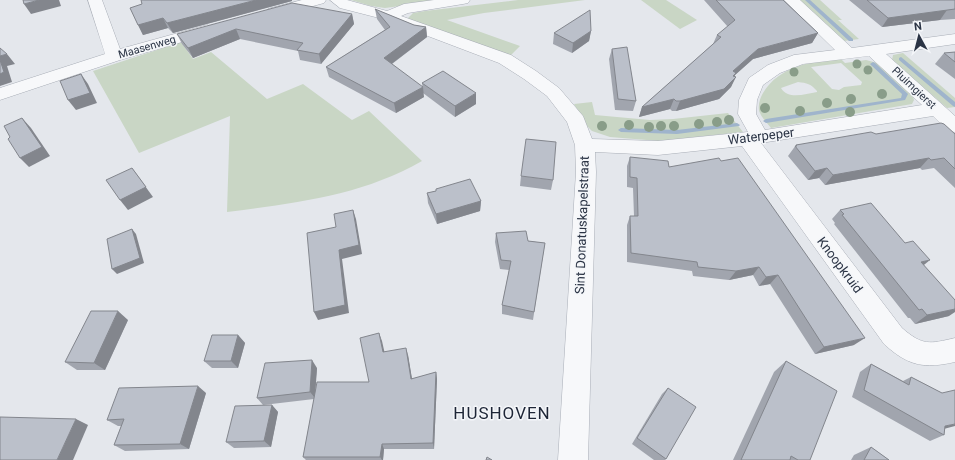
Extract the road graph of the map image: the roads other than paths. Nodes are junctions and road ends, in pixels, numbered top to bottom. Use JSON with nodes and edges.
{"nodes":[{"id":1,"x":95,"y":0,"type":"edge"},
{"id":2,"x":319,"y":0,"type":"edge"},
{"id":3,"x":337,"y":0,"type":"edge"},
{"id":4,"x":463,"y":0,"type":"edge"},
{"id":5,"x":791,"y":0,"type":"edge"},
{"id":6,"x":260,"y":15,"type":"edge"},
{"id":7,"x":388,"y":16,"type":"junction"},
{"id":8,"x":222,"y":26,"type":"edge"},
{"id":9,"x":955,"y":39,"type":"edge"},
{"id":10,"x":873,"y":51,"type":"junction"},
{"id":11,"x":847,"y":53,"type":"junction"},
{"id":12,"x":114,"y":56,"type":"junction"},
{"id":13,"x":0,"y":94,"type":"edge"},
{"id":14,"x":936,"y":109,"type":"junction"},
{"id":15,"x":955,"y":126,"type":"edge"},
{"id":16,"x":754,"y":138,"type":"junction"},
{"id":17,"x":585,"y":144,"type":"junction"},
{"id":18,"x":955,"y":350,"type":"edge"},
{"id":19,"x":573,"y":460,"type":"edge"}],
"edges":[{"from":1,"to":12,"type":"street"},
{"from":2,"to":6,"type":"street"},
{"from":3,"to":7,"type":"street","name":"Sint Donatuskapelstraat"},
{"from":4,"to":7,"type":"street"},
{"from":5,"to":11,"type":"street"},
{"from":7,"to":17,"type":"street","name":"Sint Donatuskapelstraat"},
{"from":8,"to":12,"type":"street","name":"Maasenweg"},
{"from":9,"to":10,"type":"street","name":"Knoopkruid"},
{"from":10,"to":11,"type":"street","name":"Knoopkruid"},
{"from":10,"to":14,"type":"street","name":"Pluimgierst"},
{"from":11,"to":16,"type":"street","name":"Knoopkruid"},
{"from":12,"to":13,"type":"street","name":"Maasenweg"},
{"from":14,"to":15,"type":"street","name":"Pluimgierst"},
{"from":14,"to":16,"type":"street","name":"Waterpeper"},
{"from":16,"to":17,"type":"street","name":"Waterpeper"},
{"from":16,"to":18,"type":"street","name":"Knoopkruid"},
{"from":17,"to":19,"type":"street","name":"Sint Donatuskapelstraat"}]}
